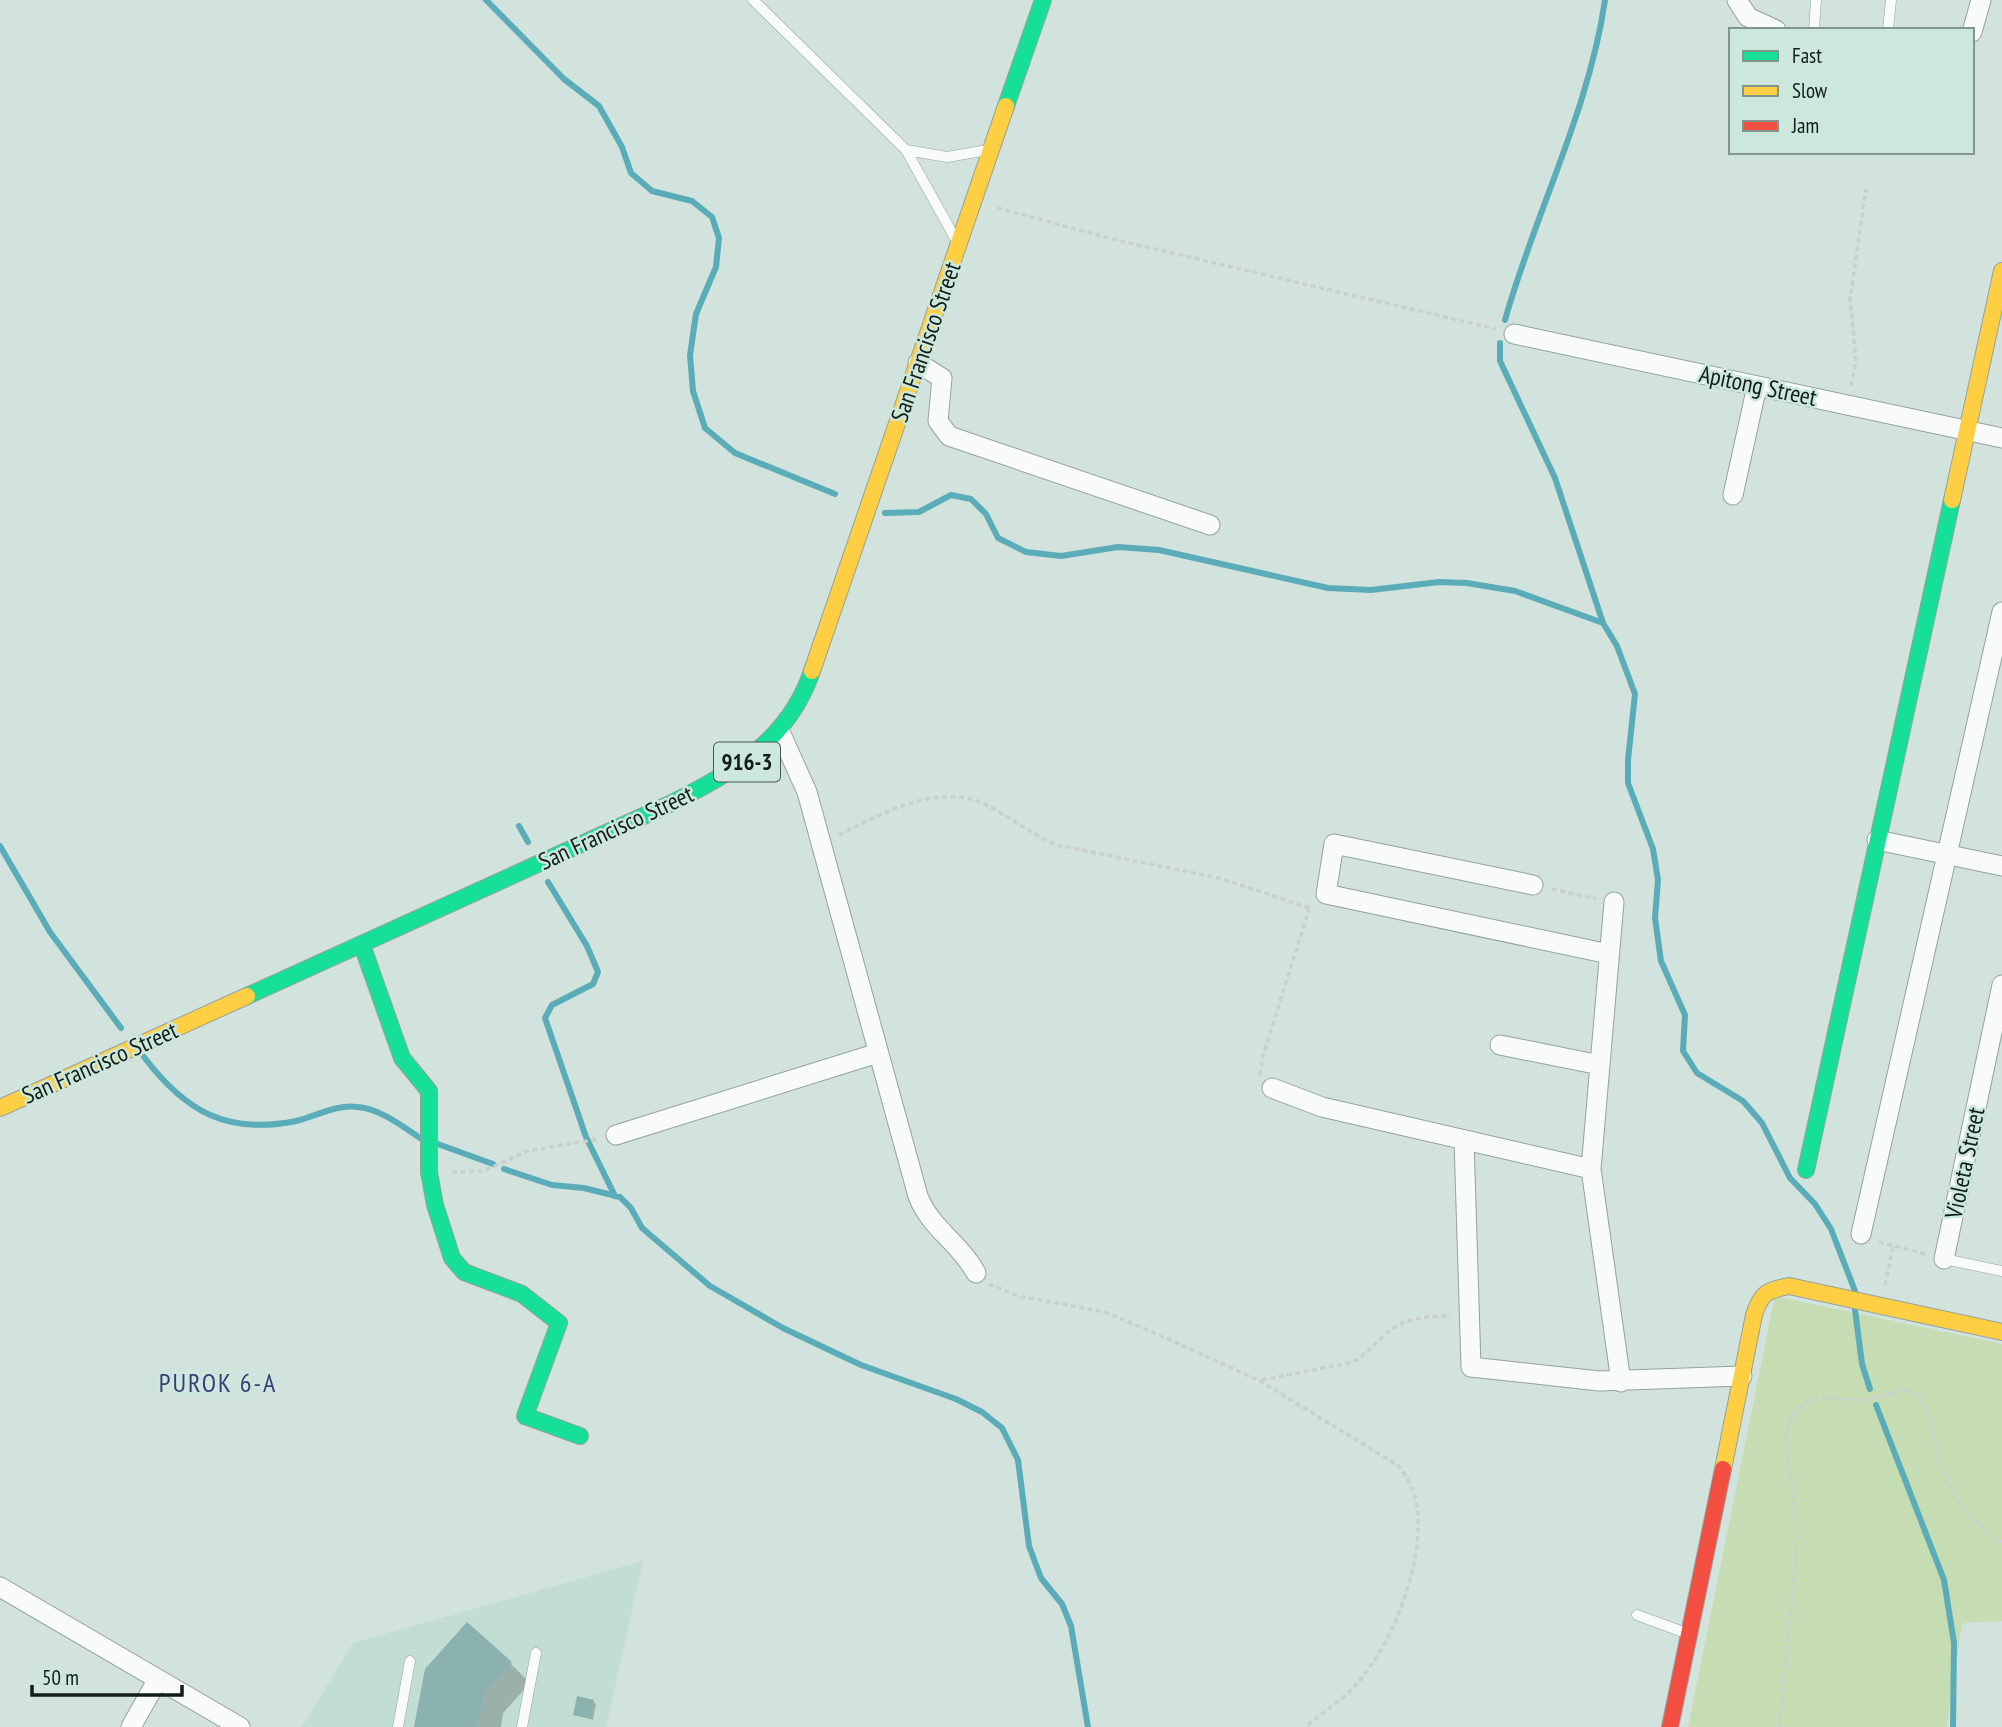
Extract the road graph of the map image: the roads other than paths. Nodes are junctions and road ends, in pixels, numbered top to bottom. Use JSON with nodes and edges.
{"nodes":[{"id":1,"x":753,"y":0,"type":"edge"},
{"id":2,"x":1043,"y":0,"type":"edge"},
{"id":3,"x":1737,"y":0,"type":"edge"},
{"id":4,"x":1816,"y":0,"type":"edge"},
{"id":5,"x":1891,"y":0,"type":"edge"},
{"id":6,"x":1981,"y":0,"type":"edge"},
{"id":7,"x":1772,"y":28,"type":"edge"},
{"id":8,"x":1814,"y":28,"type":"edge"},
{"id":9,"x":1888,"y":28,"type":"edge"},
{"id":10,"x":1973,"y":28,"type":"edge"},
{"id":11,"x":993,"y":149,"type":"junction"},
{"id":12,"x":906,"y":150,"type":"junction"},
{"id":13,"x":959,"y":245,"type":"junction"},
{"id":14,"x":2002,"y":271,"type":"edge"},
{"id":15,"x":1514,"y":334,"type":"road end"},
{"id":16,"x":918,"y":363,"type":"junction"},
{"id":17,"x":1757,"y":386,"type":"junction"},
{"id":18,"x":1965,"y":430,"type":"junction"},
{"id":19,"x":2002,"y":438,"type":"edge"},
{"id":20,"x":1733,"y":495,"type":"dead end"},
{"id":21,"x":1210,"y":525,"type":"dead end"},
{"id":22,"x":2002,"y":612,"type":"edge"},
{"id":23,"x":780,"y":732,"type":"junction"},
{"id":24,"x":1877,"y":840,"type":"junction"},
{"id":25,"x":1947,"y":855,"type":"junction"},
{"id":26,"x":2002,"y":866,"type":"edge"},
{"id":27,"x":1532,"y":885,"type":"road end"},
{"id":28,"x":1614,"y":902,"type":"road end"},
{"id":29,"x":362,"y":945,"type":"junction"},
{"id":30,"x":1609,"y":954,"type":"junction"},
{"id":31,"x":2002,"y":985,"type":"edge"},
{"id":32,"x":1500,"y":1045,"type":"dead end"},
{"id":33,"x":878,"y":1052,"type":"junction"},
{"id":34,"x":1600,"y":1065,"type":"junction"},
{"id":35,"x":1272,"y":1088,"type":"road end"},
{"id":36,"x":0,"y":1108,"type":"edge"},
{"id":37,"x":616,"y":1135,"type":"road end"},
{"id":38,"x":1464,"y":1140,"type":"junction"},
{"id":39,"x":1591,"y":1169,"type":"junction"},
{"id":40,"x":1806,"y":1170,"type":"dead end"},
{"id":41,"x":1861,"y":1234,"type":"road end"},
{"id":42,"x":1944,"y":1259,"type":"joint"},
{"id":43,"x":2002,"y":1270,"type":"edge"},
{"id":44,"x":976,"y":1273,"type":"road end"},
{"id":45,"x":2002,"y":1332,"type":"edge"},
{"id":46,"x":1742,"y":1376,"type":"junction"},
{"id":47,"x":1621,"y":1382,"type":"junction"},
{"id":48,"x":580,"y":1436,"type":"dead end"},
{"id":49,"x":0,"y":1587,"type":"edge"},
{"id":50,"x":1637,"y":1615,"type":"dead end"},
{"id":51,"x":1689,"y":1633,"type":"junction"},
{"id":52,"x":536,"y":1653,"type":"dead end"},
{"id":53,"x":410,"y":1661,"type":"dead end"},
{"id":54,"x":158,"y":1679,"type":"junction"},
{"id":55,"x":131,"y":1727,"type":"edge"},
{"id":56,"x":240,"y":1727,"type":"edge"},
{"id":57,"x":398,"y":1727,"type":"edge"},
{"id":58,"x":522,"y":1727,"type":"edge"},
{"id":59,"x":1670,"y":1727,"type":"edge"}],
"edges":[{"from":1,"to":12,"type":"lane"},
{"from":2,"to":11,"type":"street","name":"San Francisco Street","number":"916-3"},
{"from":3,"to":7,"type":"street"},
{"from":4,"to":8,"type":"lane"},
{"from":5,"to":9,"type":"lane"},
{"from":6,"to":10,"type":"street"},
{"from":11,"to":12,"type":"lane"},
{"from":11,"to":13,"type":"street","name":"San Francisco Street","number":"916-3"},
{"from":12,"to":13,"type":"lane"},
{"from":13,"to":16,"type":"street","name":"San Francisco Street","number":"916-3"},
{"from":14,"to":18,"type":"street"},
{"from":15,"to":17,"type":"street","name":"Apitong Street"},
{"from":16,"to":21,"type":"street"},
{"from":16,"to":23,"type":"street","name":"San Francisco Street","number":"916-3"},
{"from":17,"to":18,"type":"street","name":"Apitong Street"},
{"from":17,"to":20,"type":"street"},
{"from":18,"to":19,"type":"street","name":"Apitong Street"},
{"from":18,"to":24,"type":"street"},
{"from":22,"to":25,"type":"street"},
{"from":23,"to":29,"type":"street","name":"San Francisco Street","number":"916-3"},
{"from":23,"to":33,"type":"street"},
{"from":24,"to":25,"type":"street"},
{"from":24,"to":40,"type":"street"},
{"from":25,"to":26,"type":"street"},
{"from":25,"to":41,"type":"street"},
{"from":27,"to":30,"type":"street"},
{"from":28,"to":30,"type":"street"},
{"from":29,"to":36,"type":"street","name":"San Francisco Street","number":"916-3"},
{"from":29,"to":48,"type":"street"},
{"from":30,"to":34,"type":"street"},
{"from":31,"to":42,"type":"street","name":"Violeta Street"},
{"from":32,"to":34,"type":"street"},
{"from":33,"to":37,"type":"street"},
{"from":33,"to":44,"type":"street"},
{"from":34,"to":39,"type":"street"},
{"from":35,"to":38,"type":"street"},
{"from":38,"to":39,"type":"street"},
{"from":38,"to":47,"type":"street"},
{"from":39,"to":47,"type":"street"},
{"from":42,"to":43,"type":"lane"},
{"from":45,"to":46,"type":"street"},
{"from":46,"to":47,"type":"street"},
{"from":46,"to":51,"type":"street"},
{"from":49,"to":54,"type":"street"},
{"from":50,"to":51,"type":"lane"},
{"from":51,"to":59,"type":"street"},
{"from":52,"to":58,"type":"lane"},
{"from":53,"to":57,"type":"lane"},
{"from":54,"to":55,"type":"street"},
{"from":54,"to":56,"type":"street"}]}
